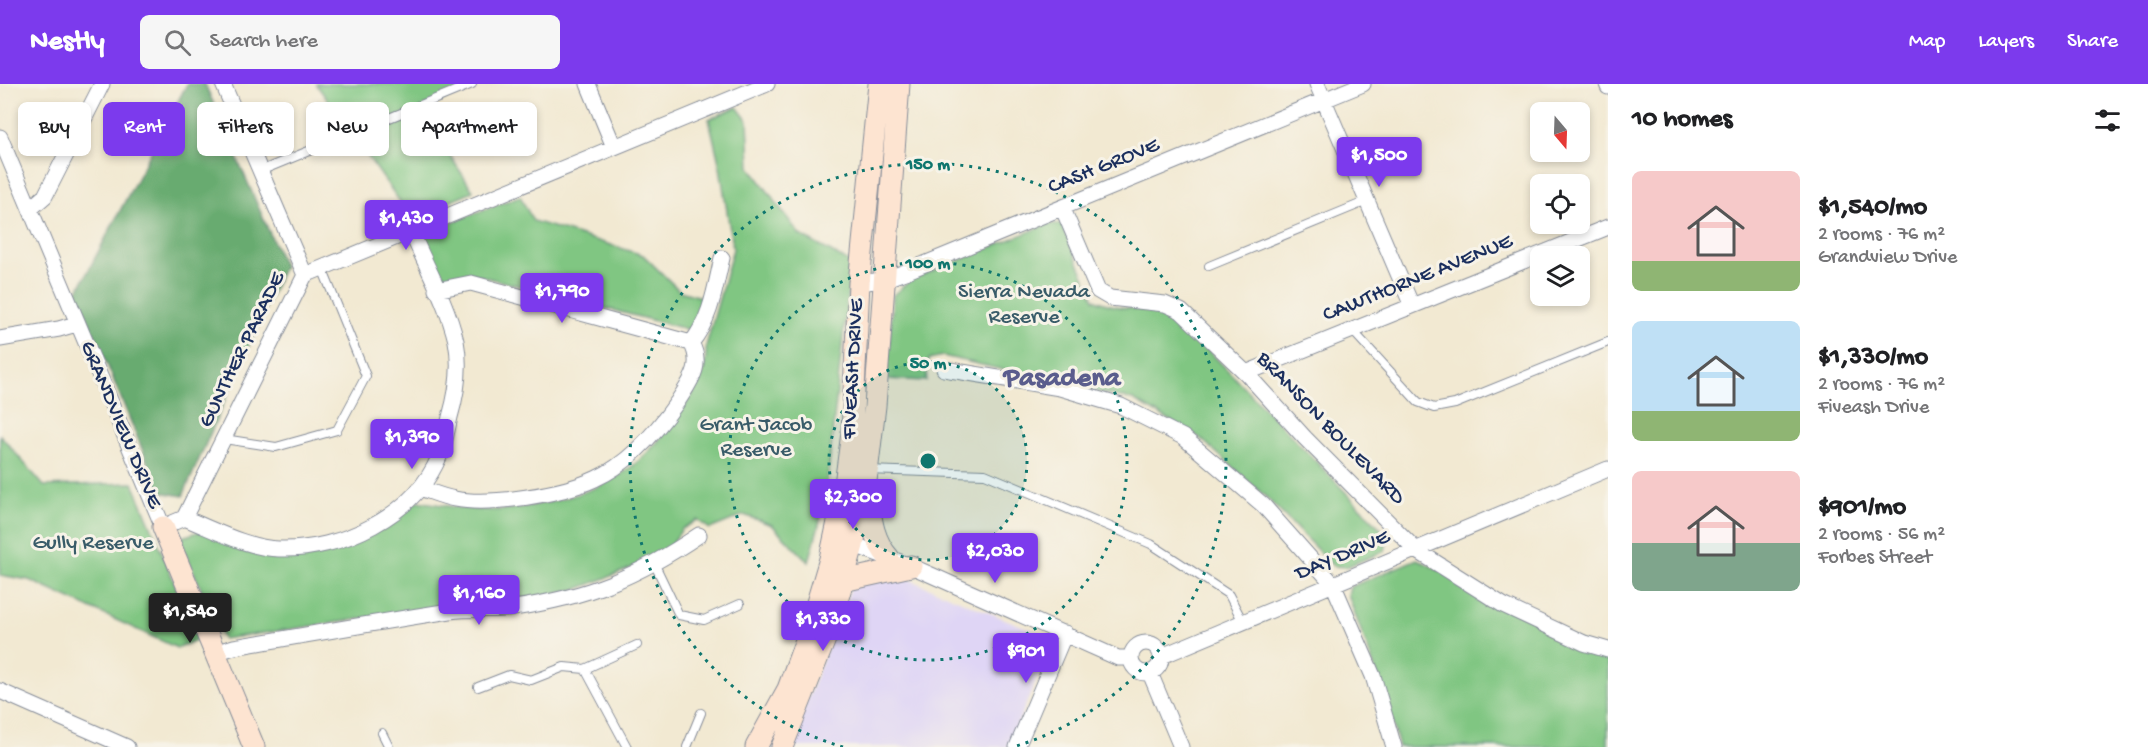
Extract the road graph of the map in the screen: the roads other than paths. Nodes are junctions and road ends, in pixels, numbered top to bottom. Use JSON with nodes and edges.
{"nodes":[{"id":1,"x":102,"y":84,"type":"edge"},
{"id":2,"x":223,"y":84,"type":"edge"},
{"id":3,"x":472,"y":84,"type":"edge"},
{"id":4,"x":588,"y":84,"type":"edge"},
{"id":5,"x":767,"y":84,"type":"edge"},
{"id":6,"x":879,"y":84,"type":"edge"},
{"id":7,"x":899,"y":84,"type":"edge"},
{"id":8,"x":1317,"y":84,"type":"edge"},
{"id":9,"x":1363,"y":84,"type":"edge"},
{"id":10,"x":1324,"y":100,"type":"junction"},
{"id":11,"x":0,"y":137,"type":"edge"},
{"id":12,"x":614,"y":147,"type":"junction"},
{"id":13,"x":260,"y":171,"type":"junction"},
{"id":14,"x":1367,"y":201,"type":"junction"},
{"id":15,"x":30,"y":209,"type":"junction"},
{"id":16,"x":1063,"y":209,"type":"junction"},
{"id":17,"x":1608,"y":227,"type":"edge"},
{"id":18,"x":411,"y":231,"type":"junction"},
{"id":19,"x":722,"y":258,"type":"dead end"},
{"id":20,"x":1209,"y":266,"type":"dead end"},
{"id":21,"x":322,"y":268,"type":"junction"},
{"id":22,"x":305,"y":275,"type":"junction"},
{"id":23,"x":883,"y":280,"type":"junction"},
{"id":24,"x":859,"y":283,"type":"junction"},
{"id":25,"x":436,"y":290,"type":"junction"},
{"id":26,"x":1412,"y":306,"type":"junction"},
{"id":27,"x":76,"y":324,"type":"junction"},
{"id":28,"x":1352,"y":330,"type":"junction"},
{"id":29,"x":0,"y":339,"type":"edge"},
{"id":30,"x":1608,"y":342,"type":"edge"},
{"id":31,"x":691,"y":343,"type":"junction"},
{"id":32,"x":944,"y":369,"type":"dead end"},
{"id":33,"x":1246,"y":373,"type":"junction"},
{"id":34,"x":224,"y":439,"type":"junction"},
{"id":35,"x":1608,"y":469,"type":"edge"},
{"id":36,"x":867,"y":476,"type":"junction"},
{"id":37,"x":420,"y":488,"type":"junction"},
{"id":38,"x":184,"y":518,"type":"junction"},
{"id":39,"x":163,"y":527,"type":"junction"},
{"id":40,"x":699,"y":535,"type":"dead end"},
{"id":41,"x":844,"y":542,"type":"junction"},
{"id":42,"x":1416,"y":550,"type":"junction"},
{"id":43,"x":889,"y":558,"type":"junction"},
{"id":44,"x":655,"y":565,"type":"junction"},
{"id":45,"x":911,"y":566,"type":"junction"},
{"id":46,"x":843,"y":580,"type":"junction"},
{"id":47,"x":1333,"y":584,"type":"junction"},
{"id":48,"x":740,"y":604,"type":"dead end"},
{"id":49,"x":1243,"y":622,"type":"junction"},
{"id":50,"x":1065,"y":633,"type":"junction"},
{"id":51,"x":637,"y":645,"type":"dead end"},
{"id":52,"x":1608,"y":650,"type":"edge"},
{"id":53,"x":214,"y":653,"type":"junction"},
{"id":54,"x":1162,"y":656,"type":"junction"},
{"id":55,"x":1131,"y":658,"type":"junction"},
{"id":56,"x":585,"y":669,"type":"junction"},
{"id":57,"x":1150,"y":673,"type":"junction"},
{"id":58,"x":478,"y":687,"type":"dead end"},
{"id":59,"x":0,"y":691,"type":"edge"},
{"id":60,"x":701,"y":712,"type":"dead end"},
{"id":61,"x":382,"y":733,"type":"dead end"},
{"id":62,"x":127,"y":747,"type":"edge"},
{"id":63,"x":254,"y":747,"type":"edge"},
{"id":64,"x":388,"y":747,"type":"edge"},
{"id":65,"x":627,"y":747,"type":"edge"},
{"id":66,"x":687,"y":747,"type":"edge"},
{"id":67,"x":756,"y":747,"type":"edge"},
{"id":68,"x":782,"y":747,"type":"edge"},
{"id":69,"x":1017,"y":747,"type":"edge"},
{"id":70,"x":1181,"y":747,"type":"edge"},
{"id":71,"x":1394,"y":747,"type":"edge"}],
"edges":[{"from":1,"to":15,"type":"street"},
{"from":2,"to":13,"type":"street"},
{"from":3,"to":13,"type":"lane"},
{"from":4,"to":12,"type":"street"},
{"from":5,"to":12,"type":"street","name":"GUNTHER PARADE"},
{"from":6,"to":24,"type":"main road","name":"FIVEASH DRIVE"},
{"from":7,"to":23,"type":"main road","name":"FIVEASH DRIVE"},
{"from":8,"to":10,"type":"street"},
{"from":9,"to":10,"type":"street","name":"CASH GROVE"},
{"from":10,"to":14,"type":"street"},
{"from":10,"to":16,"type":"street","name":"CASH GROVE"},
{"from":11,"to":15,"type":"street","name":"GRANDVIEW DRIVE"},
{"from":12,"to":18,"type":"street","name":"GUNTHER PARADE"},
{"from":13,"to":22,"type":"street"},
{"from":14,"to":20,"type":"lane"},
{"from":14,"to":26,"type":"street"},
{"from":15,"to":27,"type":"street","name":"GRANDVIEW DRIVE"},
{"from":16,"to":23,"type":"street","name":"CASH GROVE"},
{"from":16,"to":33,"type":"street","name":"BRANSON BOULEVARD"},
{"from":17,"to":26,"type":"street","name":"CAWTHORNE AVENUE"},
{"from":18,"to":21,"type":"street","name":"GUNTHER PARADE"},
{"from":18,"to":25,"type":"street"},
{"from":19,"to":31,"type":"street"},
{"from":21,"to":22,"type":"street","name":"GUNTHER PARADE"},
{"from":21,"to":34,"type":"lane"},
{"from":22,"to":34,"type":"street","name":"GUNTHER PARADE"},
{"from":23,"to":24,"type":"street","name":"CASH GROVE"},
{"from":23,"to":36,"type":"main road","name":"FIVEASH DRIVE"},
{"from":24,"to":41,"type":"main road","name":"FIVEASH DRIVE"},
{"from":25,"to":31,"type":"street"},
{"from":25,"to":37,"type":"street"},
{"from":26,"to":28,"type":"street","name":"CAWTHORNE AVENUE"},
{"from":27,"to":29,"type":"street"},
{"from":27,"to":39,"type":"street","name":"GRANDVIEW DRIVE"},
{"from":28,"to":30,"type":"lane"},
{"from":28,"to":33,"type":"street","name":"CAWTHORNE AVENUE"},
{"from":31,"to":37,"type":"street"},
{"from":32,"to":47,"type":"street"},
{"from":33,"to":42,"type":"street","name":"BRANSON BOULEVARD"},
{"from":34,"to":38,"type":"street","name":"GUNTHER PARADE"},
{"from":35,"to":42,"type":"street","name":"DAY DRIVE"},
{"from":36,"to":41,"type":"main road","name":"FIVEASH DRIVE"},
{"from":36,"to":43,"type":"main road"},
{"from":36,"to":49,"type":"lane"},
{"from":37,"to":38,"type":"street"},
{"from":38,"to":39,"type":"street"},
{"from":39,"to":53,"type":"main road","name":"GRANDVIEW DRIVE"},
{"from":40,"to":44,"type":"street"},
{"from":41,"to":43,"type":"street"},
{"from":41,"to":46,"type":"main road","name":"FIVEASH DRIVE"},
{"from":41,"to":67,"type":"main road","name":"FIVEASH DRIVE"},
{"from":42,"to":47,"type":"street","name":"DAY DRIVE"},
{"from":42,"to":52,"type":"street","name":"BRANSON BOULEVARD"},
{"from":43,"to":45,"type":"street"},
{"from":44,"to":48,"type":"lane"},
{"from":44,"to":53,"type":"street"},
{"from":45,"to":46,"type":"main road"},
{"from":45,"to":50,"type":"street"},
{"from":46,"to":68,"type":"main road","name":"FIVEASH DRIVE"},
{"from":47,"to":49,"type":"street","name":"DAY DRIVE"},
{"from":47,"to":71,"type":"street"},
{"from":49,"to":54,"type":"street","name":"DAY DRIVE"},
{"from":50,"to":55,"type":"street"},
{"from":50,"to":69,"type":"street"},
{"from":51,"to":56,"type":"lane"},
{"from":53,"to":63,"type":"main road","name":"GRANDVIEW DRIVE"},
{"from":54,"to":55,"type":"street"},
{"from":54,"to":57,"type":"street"},
{"from":55,"to":57,"type":"street"},
{"from":56,"to":58,"type":"lane"},
{"from":56,"to":65,"type":"lane"},
{"from":57,"to":70,"type":"street"},
{"from":59,"to":62,"type":"street"},
{"from":60,"to":66,"type":"lane"},
{"from":61,"to":64,"type":"lane"}]}
